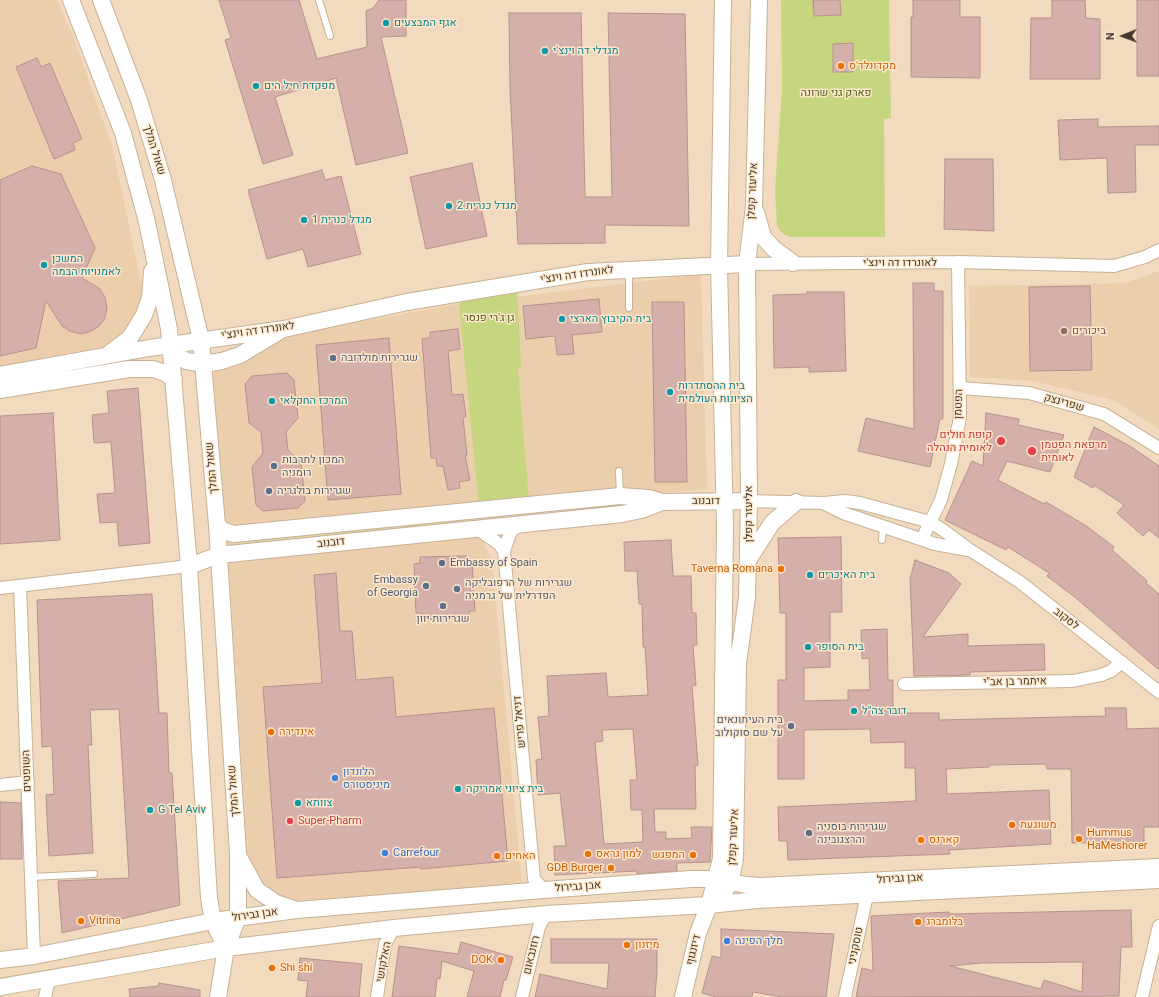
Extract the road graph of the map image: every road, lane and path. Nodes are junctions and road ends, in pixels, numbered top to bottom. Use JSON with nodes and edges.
{"nodes":[{"id":1,"x":71,"y":0,"type":"edge"},
{"id":2,"x":102,"y":0,"type":"edge"},
{"id":3,"x":320,"y":0,"type":"edge"},
{"id":4,"x":723,"y":0,"type":"edge"},
{"id":5,"x":759,"y":0,"type":"edge"},
{"id":6,"x":330,"y":36,"type":"dead end"},
{"id":7,"x":754,"y":206,"type":"junction"},
{"id":8,"x":148,"y":222,"type":"junction"},
{"id":9,"x":1159,"y":250,"type":"edge"},
{"id":10,"x":958,"y":262,"type":"junction"},
{"id":11,"x":793,"y":263,"type":"junction"},
{"id":12,"x":747,"y":264,"type":"junction"},
{"id":13,"x":719,"y":265,"type":"junction"},
{"id":14,"x":629,"y":270,"type":"junction"},
{"id":15,"x":628,"y":308,"type":"dead end"},
{"id":16,"x":284,"y":329,"type":"junction"},
{"id":17,"x":201,"y":340,"type":"junction"},
{"id":18,"x":171,"y":345,"type":"junction"},
{"id":19,"x":106,"y":356,"type":"junction"},
{"id":20,"x":204,"y":364,"type":"junction"},
{"id":21,"x":0,"y":375,"type":"edge"},
{"id":22,"x":174,"y":379,"type":"junction"},
{"id":23,"x":960,"y":388,"type":"junction"},
{"id":24,"x":0,"y":390,"type":"edge"},
{"id":25,"x":1159,"y":448,"type":"edge"},
{"id":26,"x":619,"y":471,"type":"dead end"},
{"id":27,"x":620,"y":496,"type":"junction"},
{"id":28,"x":724,"y":501,"type":"junction"},
{"id":29,"x":749,"y":501,"type":"junction"},
{"id":30,"x":662,"y":502,"type":"junction"},
{"id":31,"x":796,"y":502,"type":"junction"},
{"id":32,"x":824,"y":503,"type":"junction"},
{"id":33,"x":930,"y":522,"type":"junction"},
{"id":34,"x":521,"y":524,"type":"junction"},
{"id":35,"x":217,"y":525,"type":"junction"},
{"id":36,"x":883,"y":526,"type":"junction"},
{"id":37,"x":478,"y":529,"type":"junction"},
{"id":38,"x":922,"y":539,"type":"junction"},
{"id":39,"x":882,"y":540,"type":"dead end"},
{"id":40,"x":970,"y":550,"type":"junction"},
{"id":41,"x":504,"y":551,"type":"junction"},
{"id":42,"x":219,"y":554,"type":"junction"},
{"id":43,"x":748,"y":560,"type":"junction"},
{"id":44,"x":189,"y":566,"type":"junction"},
{"id":45,"x":20,"y":586,"type":"junction"},
{"id":46,"x":0,"y":588,"type":"edge"},
{"id":47,"x":1122,"y":662,"type":"junction"},
{"id":48,"x":904,"y":684,"type":"dead end"},
{"id":49,"x":1159,"y":692,"type":"edge"},
{"id":50,"x":28,"y":782,"type":"junction"},
{"id":51,"x":0,"y":785,"type":"edge"},
{"id":52,"x":238,"y":854,"type":"junction"},
{"id":53,"x":1159,"y":867,"type":"edge"},
{"id":54,"x":94,"y":874,"type":"dead end"},
{"id":55,"x":31,"y":877,"type":"junction"},
{"id":56,"x":1159,"y":880,"type":"edge"},
{"id":57,"x":723,"y":881,"type":"junction"},
{"id":58,"x":544,"y":890,"type":"junction"},
{"id":59,"x":867,"y":895,"type":"junction"},
{"id":60,"x":709,"y":905,"type":"junction"},
{"id":61,"x":297,"y":910,"type":"junction"},
{"id":62,"x":546,"y":914,"type":"junction"},
{"id":63,"x":238,"y":918,"type":"junction"},
{"id":64,"x":213,"y":921,"type":"junction"},
{"id":65,"x":1159,"y":926,"type":"edge"},
{"id":66,"x":394,"y":928,"type":"junction"},
{"id":67,"x":226,"y":948,"type":"junction"},
{"id":68,"x":34,"y":956,"type":"junction"},
{"id":69,"x":0,"y":960,"type":"edge"},
{"id":70,"x":48,"y":980,"type":"junction"},
{"id":71,"x":0,"y":987,"type":"edge"},
{"id":72,"x":44,"y":997,"type":"edge"},
{"id":73,"x":218,"y":997,"type":"edge"},
{"id":74,"x":378,"y":997,"type":"edge"},
{"id":75,"x":522,"y":997,"type":"edge"},
{"id":76,"x":683,"y":997,"type":"edge"},
{"id":77,"x":845,"y":997,"type":"edge"},
{"id":78,"x":1142,"y":997,"type":"edge"}],
"edges":[{"from":1,"to":8,"type":"street"},
{"from":2,"to":17,"type":"street","name":"שאול המלך"},
{"from":3,"to":6,"type":"lane"},
{"from":4,"to":13,"type":"street","name":"אליעזר קפלן"},
{"from":5,"to":7,"type":"street","name":"אליעזר קפלן"},
{"from":7,"to":11,"type":"street"},
{"from":7,"to":12,"type":"street","name":"אליעזר קפלן"},
{"from":8,"to":18,"type":"street"},
{"from":8,"to":19,"type":"street"},
{"from":9,"to":10,"type":"street","name":"לאונרדו דה וינצ'י"},
{"from":10,"to":11,"type":"street","name":"לאונרדו דה וינצ'י"},
{"from":10,"to":23,"type":"street","name":"הפטמן"},
{"from":11,"to":12,"type":"street","name":"לאונרדו דה וינצ'י"},
{"from":12,"to":13,"type":"street","name":"לאונרדו דה וינצ'י"},
{"from":12,"to":29,"type":"street","name":"אליעזר קפלן"},
{"from":13,"to":14,"type":"street","name":"לאונרדו דה וינצ'י"},
{"from":13,"to":28,"type":"street","name":"אליעזר קפלן"},
{"from":14,"to":15,"type":"lane"},
{"from":14,"to":16,"type":"street","name":"לאונרדו דה וינצ'י"},
{"from":16,"to":17,"type":"street","name":"לאונרדו דה וינצ'י"},
{"from":16,"to":20,"type":"street"},
{"from":17,"to":18,"type":"street","name":"לאונרדו דה וינצ'י"},
{"from":17,"to":20,"type":"street","name":"שאול המלך"},
{"from":18,"to":19,"type":"street","name":"לאונרדו דה וינצ'י"},
{"from":18,"to":20,"type":"street"},
{"from":18,"to":22,"type":"street"},
{"from":19,"to":21,"type":"street","name":"לאונרדו דה וינצ'י"},
{"from":20,"to":35,"type":"street","name":"שאול המלך"},
{"from":22,"to":24,"type":"street"},
{"from":22,"to":44,"type":"street"},
{"from":23,"to":25,"type":"street","name":"שפרינצק"},
{"from":23,"to":33,"type":"street","name":"הפטמן"},
{"from":26,"to":27,"type":"lane"},
{"from":27,"to":30,"type":"street","name":"דובנוב"},
{"from":27,"to":35,"type":"street","name":"דובנוב"},
{"from":28,"to":29,"type":"street","name":"דובנוב"},
{"from":28,"to":30,"type":"street","name":"דובנוב"},
{"from":28,"to":57,"type":"street","name":"אליעזר קפלן"},
{"from":29,"to":31,"type":"street","name":"לסקוב"},
{"from":29,"to":43,"type":"street","name":"אליעזר קפלן"},
{"from":30,"to":34,"type":"street","name":"דובנוב"},
{"from":31,"to":32,"type":"street","name":"לסקוב"},
{"from":31,"to":43,"type":"street"},
{"from":32,"to":33,"type":"street","name":"לסקוב"},
{"from":32,"to":36,"type":"street","name":"לסקוב"},
{"from":33,"to":38,"type":"street","name":"הפטמן"},
{"from":33,"to":40,"type":"street","name":"לסקוב"},
{"from":34,"to":37,"type":"street","name":"דובנוב"},
{"from":34,"to":41,"type":"street","name":"דניאל פריש"},
{"from":35,"to":42,"type":"street","name":"שאול המלך"},
{"from":36,"to":38,"type":"street","name":"לסקוב"},
{"from":36,"to":39,"type":"lane"},
{"from":37,"to":41,"type":"street"},
{"from":37,"to":42,"type":"street","name":"דובנוב"},
{"from":38,"to":40,"type":"street","name":"לסקוב"},
{"from":40,"to":47,"type":"street","name":"לסקוב"},
{"from":41,"to":58,"type":"street","name":"דניאל פריש"},
{"from":42,"to":44,"type":"street","name":"דובנוב"},
{"from":42,"to":52,"type":"street","name":"שאול המלך"},
{"from":43,"to":57,"type":"street","name":"אליעזר קפלן"},
{"from":44,"to":45,"type":"street","name":"דובנוב"},
{"from":44,"to":64,"type":"street"},
{"from":45,"to":46,"type":"street","name":"דובנוב"},
{"from":45,"to":50,"type":"street","name":"השופטים"},
{"from":47,"to":48,"type":"street","name":"איתמר בן אב\"י"},
{"from":47,"to":49,"type":"street","name":"לסקוב"},
{"from":50,"to":51,"type":"street"},
{"from":50,"to":55,"type":"street","name":"השופטים"},
{"from":52,"to":61,"type":"street"},
{"from":52,"to":63,"type":"street","name":"שאול המלך"},
{"from":53,"to":57,"type":"street","name":"אבן גבירול"},
{"from":54,"to":55,"type":"lane"},
{"from":55,"to":68,"type":"street","name":"השופטים"},
{"from":56,"to":59,"type":"street","name":"אבן גבירול"},
{"from":57,"to":58,"type":"street","name":"אבן גבירול"},
{"from":57,"to":60,"type":"street","name":"אליעזר קפלן"},
{"from":58,"to":61,"type":"street","name":"אבן גבירול"},
{"from":59,"to":60,"type":"street","name":"אבן גבירול"},
{"from":59,"to":77,"type":"street","name":"טוסקניני"},
{"from":60,"to":62,"type":"street","name":"אבן גבירול"},
{"from":60,"to":76,"type":"street","name":"דיזנגוף"},
{"from":61,"to":63,"type":"street","name":"אבן גבירול"},
{"from":62,"to":66,"type":"street","name":"אבן גבירול"},
{"from":62,"to":75,"type":"street","name":"רוזנבאום"},
{"from":63,"to":64,"type":"street","name":"אבן גבירול"},
{"from":63,"to":67,"type":"street","name":"שאול המלך"},
{"from":64,"to":67,"type":"street"},
{"from":64,"to":68,"type":"street","name":"אבן גבירול"},
{"from":65,"to":78,"type":"street"},
{"from":66,"to":67,"type":"street","name":"אבן גבירול"},
{"from":66,"to":74,"type":"street","name":"האלקושי"},
{"from":67,"to":70,"type":"street","name":"אבן גבירול"},
{"from":67,"to":73,"type":"street","name":"שאול המלך"},
{"from":68,"to":69,"type":"street","name":"אבן גבירול"},
{"from":70,"to":71,"type":"street","name":"אבן גבירול"},
{"from":70,"to":72,"type":"street"}]}
